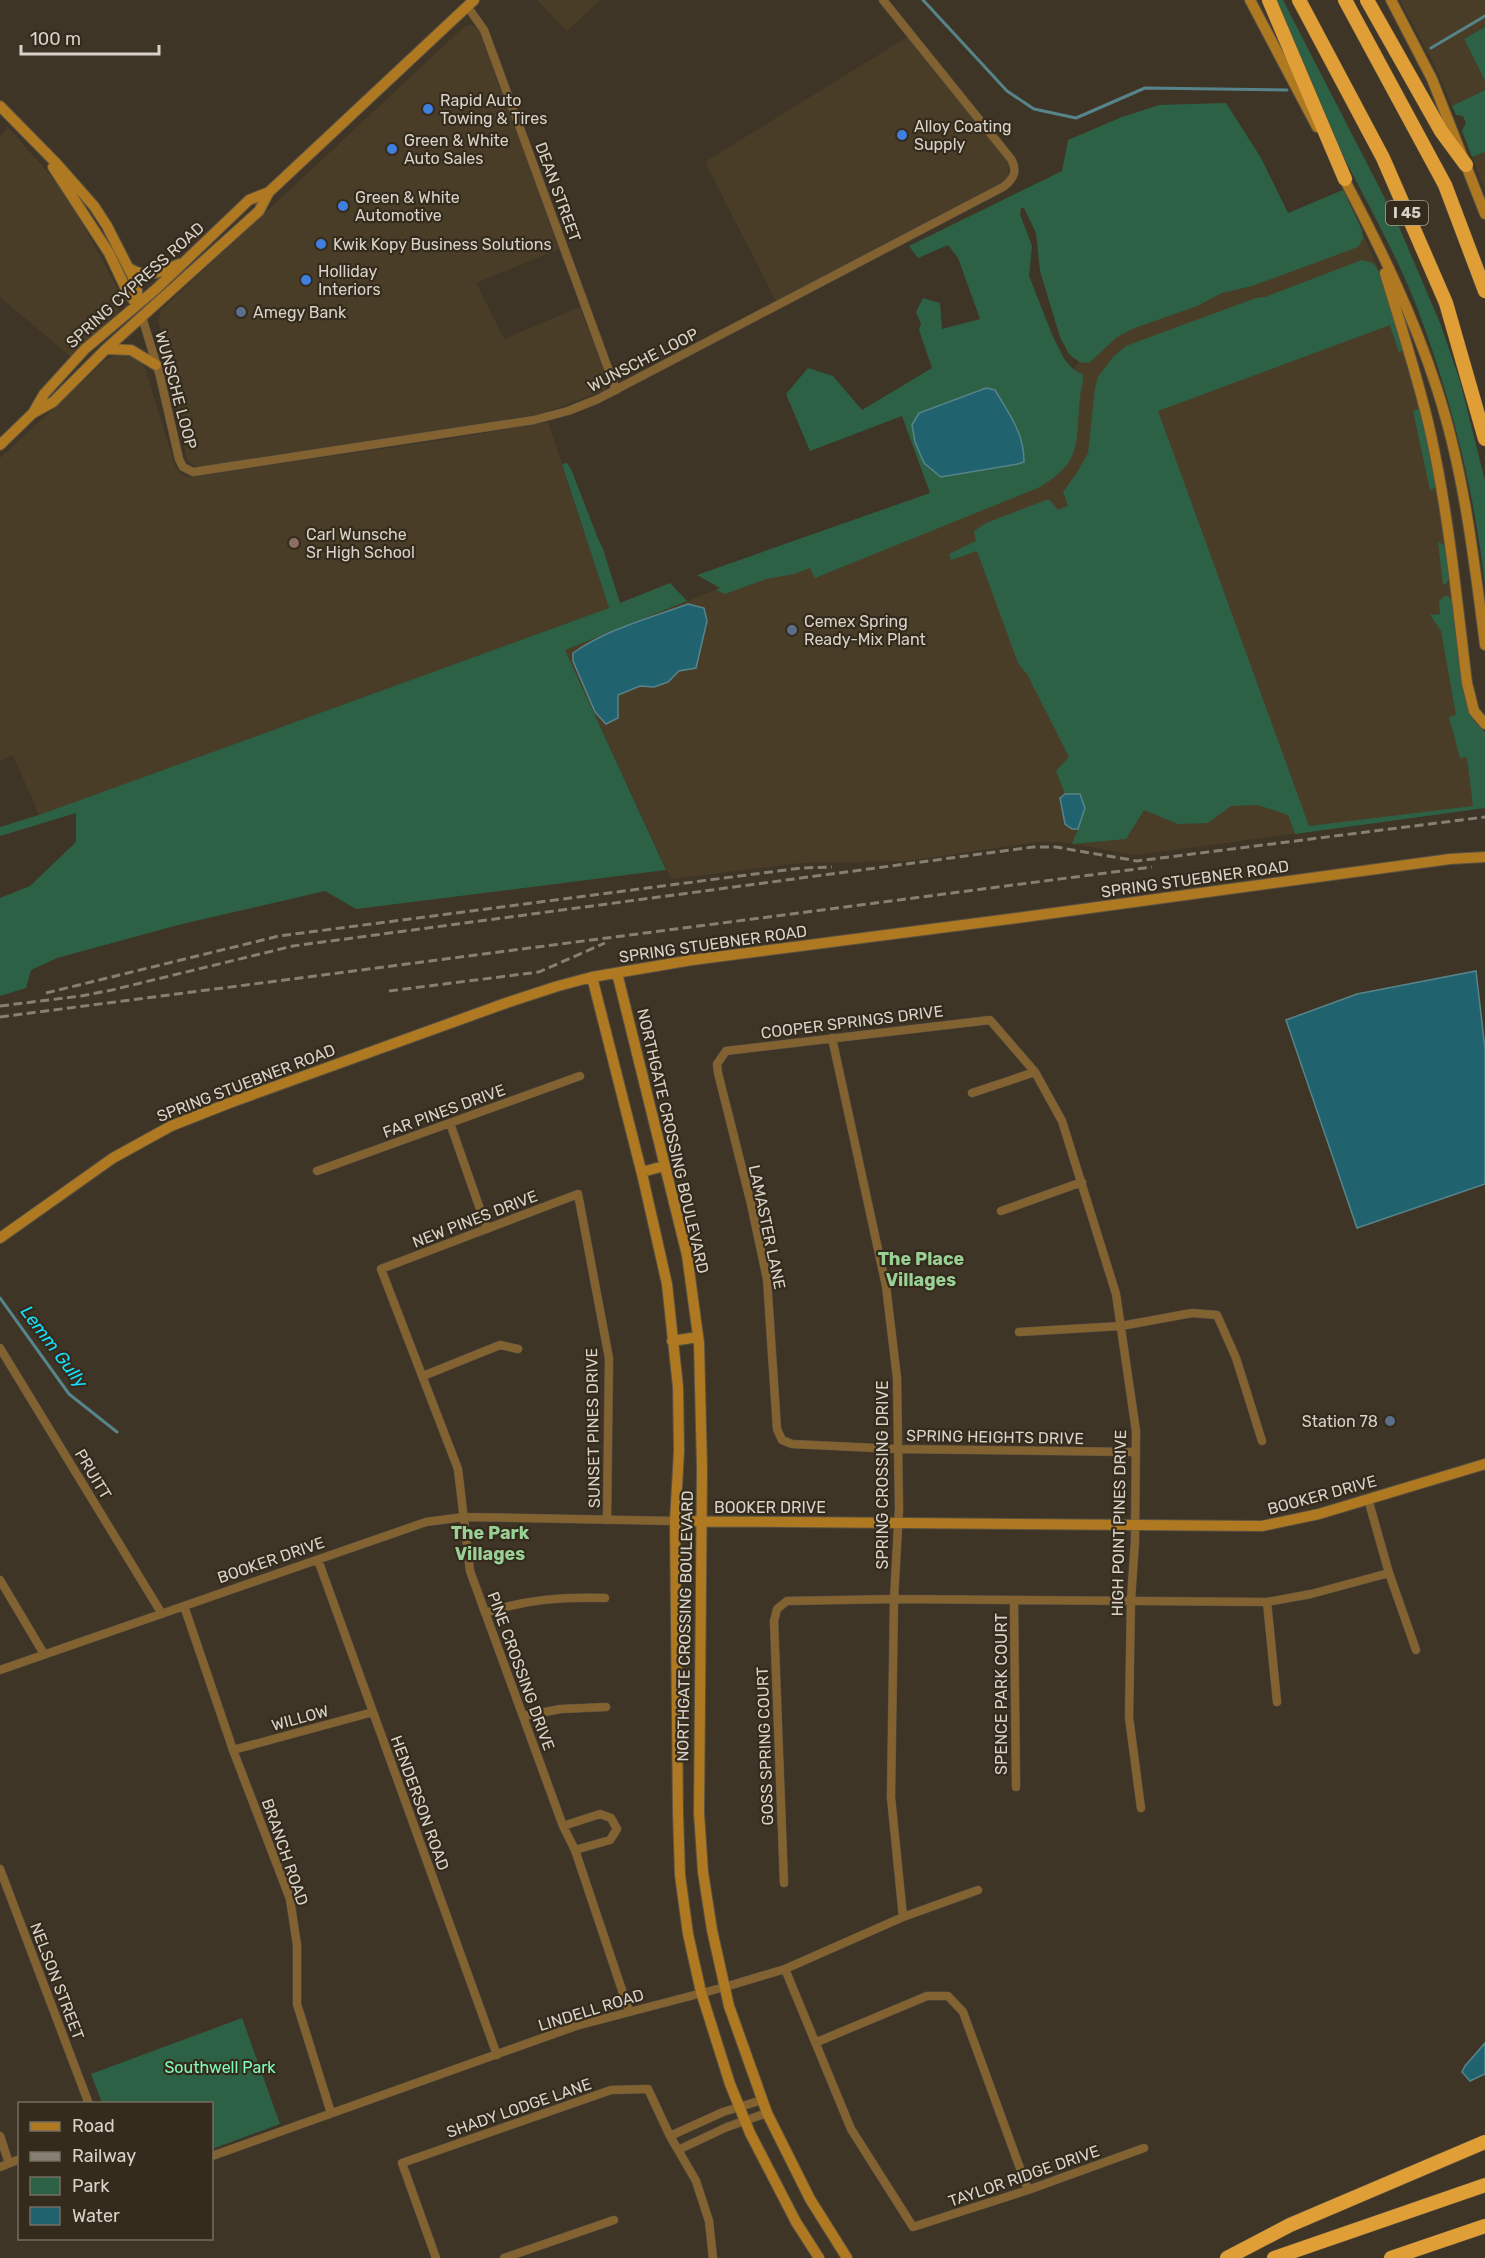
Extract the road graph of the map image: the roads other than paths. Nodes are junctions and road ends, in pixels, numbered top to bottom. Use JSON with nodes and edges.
{"nodes":[{"id":1,"x":884,"y":0,"type":"edge"},
{"id":2,"x":1250,"y":0,"type":"edge"},
{"id":3,"x":1269,"y":0,"type":"edge"},
{"id":4,"x":1299,"y":0,"type":"edge"},
{"id":5,"x":1345,"y":0,"type":"edge"},
{"id":6,"x":1366,"y":0,"type":"edge"},
{"id":7,"x":1391,"y":0,"type":"edge"},
{"id":8,"x":471,"y":3,"type":"edge"},
{"id":9,"x":0,"y":106,"type":"edge"},
{"id":10,"x":46,"y":153,"type":"junction"},
{"id":11,"x":1466,"y":165,"type":"junction"},
{"id":12,"x":1345,"y":179,"type":"junction"},
{"id":13,"x":269,"y":192,"type":"junction"},
{"id":14,"x":1485,"y":214,"type":"edge"},
{"id":15,"x":1378,"y":247,"type":"junction"},
{"id":16,"x":185,"y":261,"type":"junction"},
{"id":17,"x":129,"y":268,"type":"junction"},
{"id":18,"x":1485,"y":291,"type":"edge"},
{"id":19,"x":137,"y":305,"type":"junction"},
{"id":20,"x":142,"y":317,"type":"junction"},
{"id":21,"x":106,"y":349,"type":"junction"},
{"id":22,"x":156,"y":364,"type":"junction"},
{"id":23,"x":616,"y":390,"type":"junction"},
{"id":24,"x":33,"y":413,"type":"junction"},
{"id":25,"x":1485,"y":439,"type":"edge"},
{"id":26,"x":0,"y":445,"type":"edge"},
{"id":27,"x":1485,"y":644,"type":"edge"},
{"id":28,"x":1485,"y":724,"type":"edge"},
{"id":29,"x":1485,"y":857,"type":"edge"},
{"id":30,"x":617,"y":973,"type":"junction"},
{"id":31,"x":592,"y":977,"type":"junction"},
{"id":32,"x":990,"y":1020,"type":"joint"},
{"id":33,"x":832,"y":1038,"type":"junction"},
{"id":34,"x":721,"y":1057,"type":"joint"},
{"id":35,"x":1035,"y":1072,"type":"junction"},
{"id":36,"x":580,"y":1076,"type":"dead end"},
{"id":37,"x":972,"y":1093,"type":"dead end"},
{"id":38,"x":450,"y":1123,"type":"junction"},
{"id":39,"x":664,"y":1166,"type":"junction"},
{"id":40,"x":317,"y":1171,"type":"dead end"},
{"id":41,"x":642,"y":1172,"type":"junction"},
{"id":42,"x":1082,"y":1182,"type":"junction"},
{"id":43,"x":578,"y":1194,"type":"joint"},
{"id":44,"x":1001,"y":1211,"type":"dead end"},
{"id":45,"x":487,"y":1229,"type":"junction"},
{"id":46,"x":0,"y":1238,"type":"edge"},
{"id":47,"x":381,"y":1269,"type":"joint"},
{"id":48,"x":1121,"y":1326,"type":"junction"},
{"id":49,"x":1019,"y":1332,"type":"dead end"},
{"id":50,"x":698,"y":1337,"type":"junction"},
{"id":51,"x":672,"y":1341,"type":"junction"},
{"id":52,"x":0,"y":1348,"type":"edge"},
{"id":53,"x":518,"y":1349,"type":"dead end"},
{"id":54,"x":423,"y":1376,"type":"junction"},
{"id":55,"x":782,"y":1440,"type":"joint"},
{"id":56,"x":1262,"y":1441,"type":"dead end"},
{"id":57,"x":897,"y":1449,"type":"junction"},
{"id":58,"x":1136,"y":1452,"type":"junction"},
{"id":59,"x":1485,"y":1464,"type":"edge"},
{"id":60,"x":1368,"y":1499,"type":"junction"},
{"id":61,"x":464,"y":1517,"type":"junction"},
{"id":62,"x":607,"y":1520,"type":"junction"},
{"id":63,"x":675,"y":1521,"type":"junction"},
{"id":64,"x":701,"y":1522,"type":"junction"},
{"id":65,"x":899,"y":1522,"type":"junction"},
{"id":66,"x":1135,"y":1525,"type":"junction"},
{"id":67,"x":318,"y":1560,"type":"junction"},
{"id":68,"x":1389,"y":1573,"type":"junction"},
{"id":69,"x":0,"y":1580,"type":"edge"},
{"id":70,"x":605,"y":1598,"type":"dead end"},
{"id":71,"x":894,"y":1599,"type":"junction"},
{"id":72,"x":1014,"y":1600,"type":"junction"},
{"id":73,"x":1131,"y":1600,"type":"junction"},
{"id":74,"x":1268,"y":1602,"type":"junction"},
{"id":75,"x":184,"y":1606,"type":"junction"},
{"id":76,"x":485,"y":1613,"type":"junction"},
{"id":77,"x":162,"y":1614,"type":"junction"},
{"id":78,"x":1416,"y":1650,"type":"dead end"},
{"id":79,"x":45,"y":1654,"type":"junction"},
{"id":80,"x":0,"y":1670,"type":"edge"},
{"id":81,"x":1277,"y":1702,"type":"dead end"},
{"id":82,"x":606,"y":1707,"type":"dead end"},
{"id":83,"x":373,"y":1712,"type":"junction"},
{"id":84,"x":523,"y":1716,"type":"junction"},
{"id":85,"x":233,"y":1750,"type":"junction"},
{"id":86,"x":678,"y":1753,"type":"junction"},
{"id":87,"x":698,"y":1754,"type":"junction"},
{"id":88,"x":1016,"y":1787,"type":"dead end"},
{"id":89,"x":1141,"y":1808,"type":"dead end"},
{"id":90,"x":563,"y":1826,"type":"junction"},
{"id":91,"x":575,"y":1850,"type":"junction"},
{"id":92,"x":0,"y":1869,"type":"edge"},
{"id":93,"x":784,"y":1883,"type":"dead end"},
{"id":94,"x":978,"y":1890,"type":"dead end"},
{"id":95,"x":903,"y":1917,"type":"junction"},
{"id":96,"x":785,"y":1969,"type":"junction"},
{"id":97,"x":724,"y":1987,"type":"junction"},
{"id":98,"x":701,"y":1992,"type":"junction"},
{"id":99,"x":629,"y":2011,"type":"junction"},
{"id":100,"x":817,"y":2042,"type":"junction"},
{"id":101,"x":496,"y":2055,"type":"junction"},
{"id":102,"x":762,"y":2100,"type":"junction"},
{"id":103,"x":89,"y":2102,"type":"edge"},
{"id":104,"x":741,"y":2107,"type":"junction"},
{"id":105,"x":331,"y":2113,"type":"junction"},
{"id":106,"x":767,"y":2113,"type":"junction"},
{"id":107,"x":747,"y":2120,"type":"junction"},
{"id":108,"x":0,"y":2136,"type":"edge"},
{"id":109,"x":670,"y":2136,"type":"junction"},
{"id":110,"x":1485,"y":2142,"type":"edge"},
{"id":111,"x":1144,"y":2148,"type":"dead end"},
{"id":112,"x":678,"y":2150,"type":"junction"},
{"id":113,"x":213,"y":2156,"type":"edge"},
{"id":114,"x":18,"y":2160,"type":"edge"},
{"id":115,"x":9,"y":2163,"type":"junction"},
{"id":116,"x":0,"y":2167,"type":"edge"},
{"id":117,"x":1485,"y":2185,"type":"edge"},
{"id":118,"x":1028,"y":2190,"type":"junction"},
{"id":119,"x":614,"y":2220,"type":"dead end"},
{"id":120,"x":1485,"y":2226,"type":"edge"},
{"id":121,"x":436,"y":2258,"type":"edge"},
{"id":122,"x":504,"y":2258,"type":"edge"},
{"id":123,"x":713,"y":2258,"type":"edge"},
{"id":124,"x":819,"y":2258,"type":"edge"},
{"id":125,"x":847,"y":2258,"type":"edge"},
{"id":126,"x":1227,"y":2258,"type":"edge"},
{"id":127,"x":1274,"y":2258,"type":"edge"},
{"id":128,"x":1391,"y":2258,"type":"edge"}],
"edges":[{"from":1,"to":23,"type":"street","name":"WUNSCHE LOOP"},
{"from":2,"to":12,"type":"main road"},
{"from":3,"to":12,"type":"highway"},
{"from":4,"to":25,"type":"highway","number":"I 45"},
{"from":5,"to":18,"type":"highway","number":"I 45"},
{"from":6,"to":11,"type":"highway"},
{"from":7,"to":11,"type":"main road"},
{"from":8,"to":13,"type":"main road","name":"SPRING CYPRESS ROAD"},
{"from":8,"to":23,"type":"street","name":"DEAN STREET"},
{"from":9,"to":10,"type":"main road"},
{"from":10,"to":17,"type":"main road"},
{"from":10,"to":19,"type":"main road"},
{"from":11,"to":14,"type":"main road"},
{"from":12,"to":15,"type":"main road"},
{"from":13,"to":16,"type":"main road","name":"SPRING CYPRESS ROAD"},
{"from":13,"to":20,"type":"main road","name":"SPRING CYPRESS ROAD"},
{"from":15,"to":27,"type":"main road"},
{"from":15,"to":28,"type":"main road"},
{"from":16,"to":17,"type":"main road"},
{"from":16,"to":19,"type":"main road","name":"SPRING CYPRESS ROAD"},
{"from":17,"to":19,"type":"main road"},
{"from":19,"to":20,"type":"main road"},
{"from":19,"to":24,"type":"main road","name":"SPRING CYPRESS ROAD"},
{"from":20,"to":21,"type":"main road","name":"SPRING CYPRESS ROAD"},
{"from":20,"to":22,"type":"street","name":"WUNSCHE LOOP"},
{"from":21,"to":22,"type":"main road"},
{"from":21,"to":24,"type":"main road","name":"SPRING CYPRESS ROAD"},
{"from":22,"to":23,"type":"street","name":"WUNSCHE LOOP"},
{"from":24,"to":26,"type":"main road","name":"SPRING CYPRESS ROAD"},
{"from":29,"to":30,"type":"main road","name":"SPRING STUEBNER ROAD"},
{"from":30,"to":31,"type":"main road","name":"SPRING STUEBNER ROAD"},
{"from":30,"to":39,"type":"main road","name":"NORTHGATE CROSSING BOULEVARD"},
{"from":31,"to":41,"type":"main road","name":"NORTHGATE CROSSING BOULEVARD"},
{"from":31,"to":46,"type":"main road","name":"SPRING STUEBNER ROAD"},
{"from":32,"to":33,"type":"street","name":"COOPER SPRINGS DRIVE"},
{"from":32,"to":35,"type":"street","name":"HIGH POINT PINES DRIVE"},
{"from":33,"to":34,"type":"street","name":"COOPER SPRINGS DRIVE"},
{"from":33,"to":57,"type":"street","name":"SPRING CROSSING DRIVE"},
{"from":34,"to":55,"type":"street","name":"LAMASTER LANE"},
{"from":35,"to":37,"type":"street"},
{"from":35,"to":42,"type":"street","name":"HIGH POINT PINES DRIVE"},
{"from":36,"to":38,"type":"street","name":"FAR PINES DRIVE"},
{"from":38,"to":40,"type":"street","name":"FAR PINES DRIVE"},
{"from":38,"to":45,"type":"street"},
{"from":39,"to":41,"type":"main road"},
{"from":39,"to":50,"type":"main road","name":"NORTHGATE CROSSING BOULEVARD"},
{"from":41,"to":51,"type":"main road","name":"NORTHGATE CROSSING BOULEVARD"},
{"from":42,"to":44,"type":"street"},
{"from":42,"to":48,"type":"street","name":"HIGH POINT PINES DRIVE"},
{"from":43,"to":45,"type":"street","name":"NEW PINES DRIVE"},
{"from":43,"to":62,"type":"street","name":"SUNSET PINES DRIVE"},
{"from":45,"to":47,"type":"street","name":"NEW PINES DRIVE"},
{"from":47,"to":54,"type":"street","name":"PINE CROSSING DRIVE"},
{"from":48,"to":49,"type":"street"},
{"from":48,"to":56,"type":"street"},
{"from":48,"to":58,"type":"street","name":"HIGH POINT PINES DRIVE"},
{"from":50,"to":51,"type":"main road"},
{"from":50,"to":64,"type":"main road","name":"NORTHGATE CROSSING BOULEVARD"},
{"from":51,"to":63,"type":"main road","name":"NORTHGATE CROSSING BOULEVARD"},
{"from":52,"to":77,"type":"street","name":"PRUITT"},
{"from":53,"to":54,"type":"street"},
{"from":54,"to":61,"type":"street","name":"PINE CROSSING DRIVE"},
{"from":55,"to":57,"type":"street","name":"SPRING HEIGHTS DRIVE"},
{"from":57,"to":58,"type":"street","name":"SPRING HEIGHTS DRIVE"},
{"from":57,"to":65,"type":"street","name":"SPRING CROSSING DRIVE"},
{"from":58,"to":66,"type":"street","name":"HIGH POINT PINES DRIVE"},
{"from":59,"to":60,"type":"main road","name":"BOOKER DRIVE"},
{"from":60,"to":66,"type":"main road","name":"BOOKER DRIVE"},
{"from":60,"to":68,"type":"street"},
{"from":61,"to":62,"type":"street","name":"BOOKER DRIVE"},
{"from":61,"to":67,"type":"street","name":"BOOKER DRIVE"},
{"from":61,"to":76,"type":"street","name":"PINE CROSSING DRIVE"},
{"from":62,"to":63,"type":"street","name":"BOOKER DRIVE"},
{"from":63,"to":64,"type":"main road","name":"BOOKER DRIVE"},
{"from":63,"to":86,"type":"main road","name":"NORTHGATE CROSSING BOULEVARD"},
{"from":64,"to":65,"type":"main road","name":"BOOKER DRIVE"},
{"from":64,"to":87,"type":"main road","name":"NORTHGATE CROSSING BOULEVARD"},
{"from":65,"to":66,"type":"main road","name":"BOOKER DRIVE"},
{"from":65,"to":71,"type":"street","name":"SPRING CROSSING DRIVE"},
{"from":66,"to":73,"type":"street","name":"HIGH POINT PINES DRIVE"},
{"from":67,"to":75,"type":"street","name":"BOOKER DRIVE"},
{"from":67,"to":83,"type":"street","name":"HENDERSON ROAD"},
{"from":68,"to":74,"type":"street"},
{"from":68,"to":78,"type":"street"},
{"from":69,"to":79,"type":"street"},
{"from":70,"to":76,"type":"street"},
{"from":71,"to":72,"type":"street"},
{"from":71,"to":93,"type":"street","name":"GOSS SPRING COURT"},
{"from":71,"to":95,"type":"street","name":"SPRING CROSSING DRIVE"},
{"from":72,"to":73,"type":"street"},
{"from":72,"to":88,"type":"street","name":"SPENCE PARK COURT"},
{"from":73,"to":74,"type":"street"},
{"from":73,"to":89,"type":"street","name":"HIGH POINT PINES DRIVE"},
{"from":74,"to":81,"type":"street"},
{"from":75,"to":77,"type":"street","name":"BOOKER DRIVE"},
{"from":75,"to":85,"type":"street","name":"BRANCH ROAD"},
{"from":76,"to":84,"type":"street","name":"PINE CROSSING DRIVE"},
{"from":77,"to":79,"type":"street","name":"BOOKER DRIVE"},
{"from":79,"to":80,"type":"street","name":"BOOKER DRIVE"},
{"from":82,"to":84,"type":"street"},
{"from":83,"to":85,"type":"street","name":"WILLOW"},
{"from":83,"to":101,"type":"street","name":"HENDERSON ROAD"},
{"from":84,"to":90,"type":"street","name":"PINE CROSSING DRIVE"},
{"from":85,"to":105,"type":"street","name":"BRANCH ROAD"},
{"from":86,"to":87,"type":"main road"},
{"from":86,"to":98,"type":"main road","name":"NORTHGATE CROSSING BOULEVARD"},
{"from":87,"to":97,"type":"main road","name":"NORTHGATE CROSSING BOULEVARD"},
{"from":90,"to":91,"type":"street","name":"PINE CROSSING DRIVE"},
{"from":90,"to":91,"type":"street"},
{"from":91,"to":99,"type":"street","name":"PINE CROSSING DRIVE"},
{"from":92,"to":103,"type":"street","name":"NELSON STREET"},
{"from":94,"to":95,"type":"street","name":"LINDELL ROAD"},
{"from":95,"to":96,"type":"street","name":"LINDELL ROAD"},
{"from":96,"to":97,"type":"street","name":"LINDELL ROAD"},
{"from":96,"to":100,"type":"street"},
{"from":97,"to":98,"type":"street","name":"LINDELL ROAD"},
{"from":97,"to":102,"type":"main road","name":"NORTHGATE CROSSING BOULEVARD"},
{"from":98,"to":99,"type":"street","name":"LINDELL ROAD"},
{"from":98,"to":104,"type":"main road","name":"NORTHGATE CROSSING BOULEVARD"},
{"from":99,"to":101,"type":"street","name":"LINDELL ROAD"},
{"from":100,"to":118,"type":"street","name":"TAYLOR RIDGE DRIVE"},
{"from":100,"to":118,"type":"street"},
{"from":101,"to":105,"type":"street","name":"LINDELL ROAD"},
{"from":102,"to":104,"type":"street"},
{"from":102,"to":106,"type":"main road","name":"NORTHGATE CROSSING BOULEVARD"},
{"from":104,"to":107,"type":"main road","name":"NORTHGATE CROSSING BOULEVARD"},
{"from":104,"to":109,"type":"street"},
{"from":105,"to":113,"type":"street","name":"LINDELL ROAD"},
{"from":106,"to":107,"type":"street"},
{"from":106,"to":125,"type":"main road","name":"NORTHGATE CROSSING BOULEVARD"},
{"from":107,"to":112,"type":"street"},
{"from":107,"to":124,"type":"main road","name":"NORTHGATE CROSSING BOULEVARD"},
{"from":108,"to":115,"type":"street"},
{"from":109,"to":112,"type":"street"},
{"from":109,"to":121,"type":"street","name":"SHADY LODGE LANE"},
{"from":110,"to":126,"type":"highway"},
{"from":111,"to":118,"type":"street","name":"TAYLOR RIDGE DRIVE"},
{"from":112,"to":123,"type":"street"},
{"from":114,"to":115,"type":"street"},
{"from":115,"to":116,"type":"street"},
{"from":117,"to":127,"type":"highway"},
{"from":119,"to":122,"type":"street"},
{"from":120,"to":128,"type":"highway"}]}
